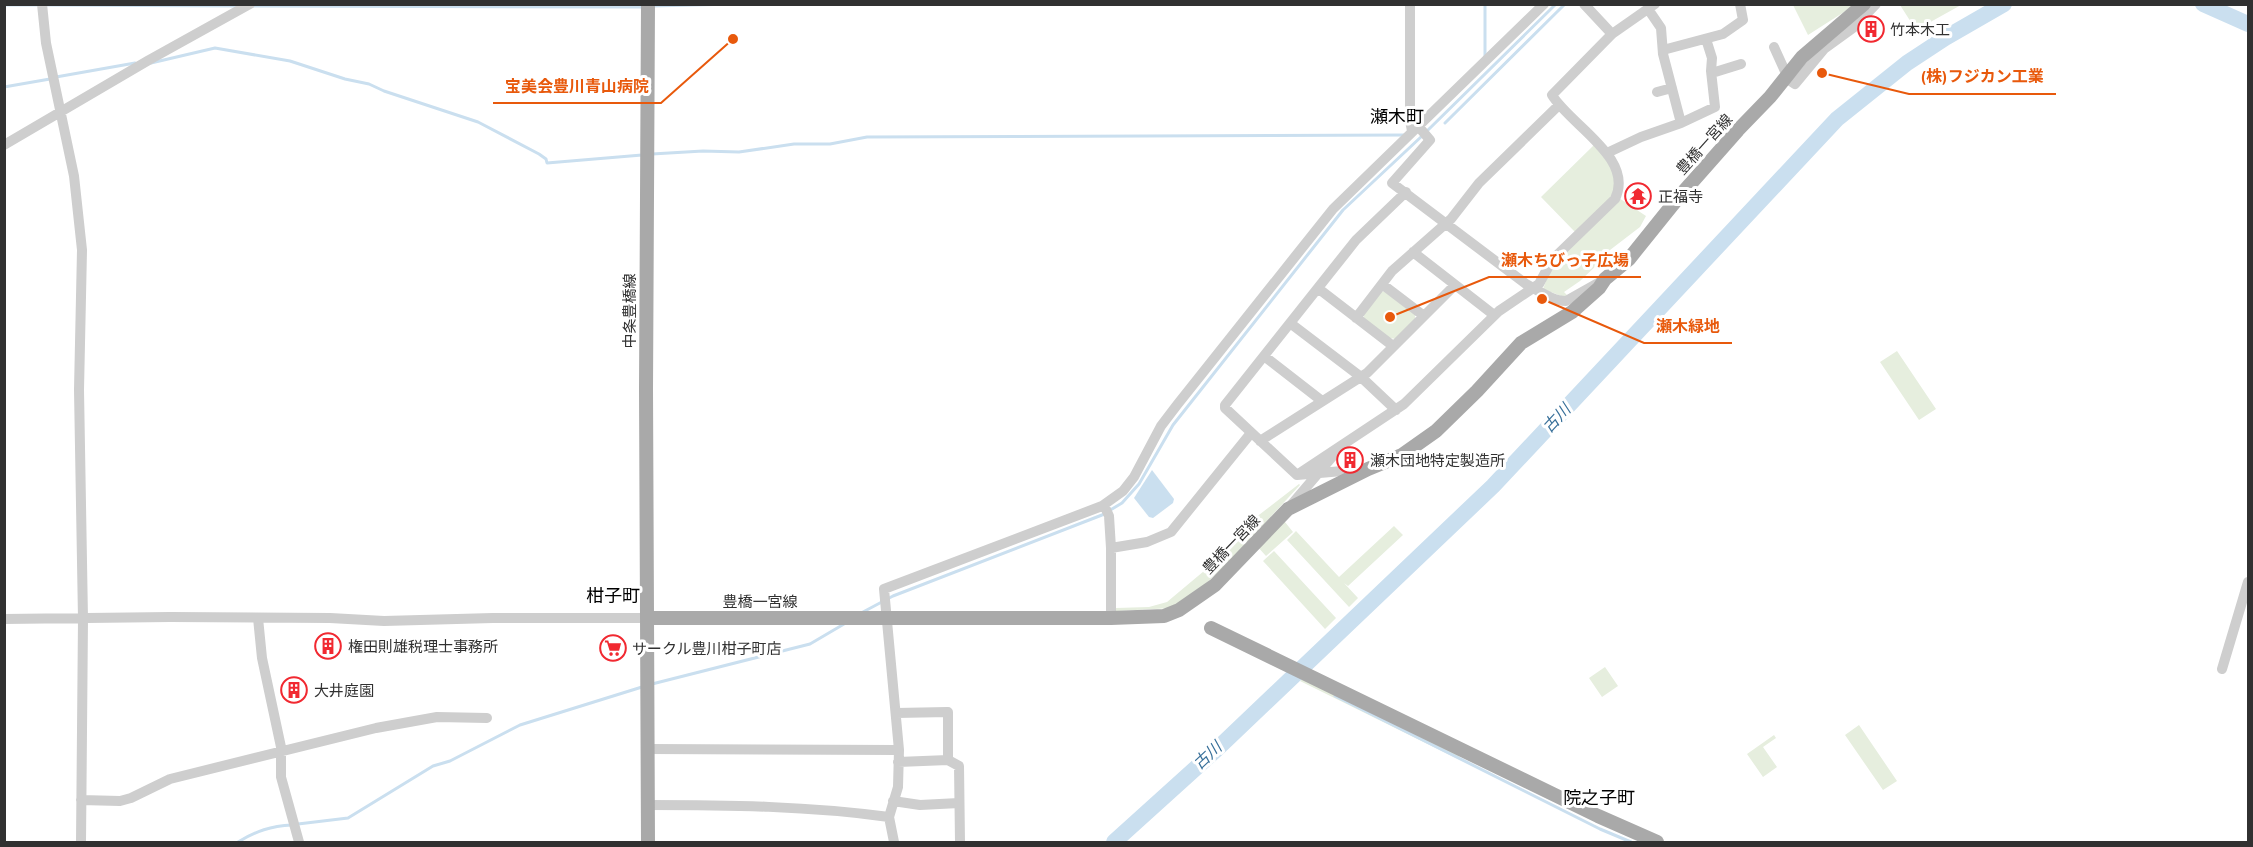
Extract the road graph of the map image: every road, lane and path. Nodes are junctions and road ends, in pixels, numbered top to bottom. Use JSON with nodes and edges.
{"nodes":[{"id":1,"x":1410,"y":4,"type":"edge"},
{"id":2,"x":1544,"y":4,"type":"edge"},
{"id":3,"x":1584,"y":4,"type":"edge"},
{"id":4,"x":1740,"y":4,"type":"edge"},
{"id":5,"x":1864,"y":4,"type":"edge"},
{"id":6,"x":1876,"y":4,"type":"edge"},
{"id":7,"x":42,"y":7,"type":"edge"},
{"id":8,"x":246,"y":7,"type":"edge"},
{"id":9,"x":648,"y":7,"type":"edge"},
{"id":10,"x":1651,"y":7,"type":"edge"},
{"id":11,"x":1612,"y":34,"type":"junction"},
{"id":12,"x":1706,"y":39,"type":"junction"},
{"id":13,"x":1774,"y":47,"type":"dead end"},
{"id":14,"x":1663,"y":50,"type":"junction"},
{"id":15,"x":1741,"y":64,"type":"dead end"},
{"id":16,"x":1712,"y":73,"type":"junction"},
{"id":17,"x":1788,"y":74,"type":"junction"},
{"id":18,"x":1672,"y":88,"type":"junction"},
{"id":19,"x":1657,"y":92,"type":"dead end"},
{"id":20,"x":1560,"y":105,"type":"junction"},
{"id":21,"x":61,"y":112,"type":"junction"},
{"id":22,"x":1682,"y":123,"type":"junction"},
{"id":23,"x":1416,"y":132,"type":"junction"},
{"id":24,"x":4,"y":145,"type":"edge"},
{"id":25,"x":1607,"y":153,"type":"junction"},
{"id":26,"x":1406,"y":192,"type":"junction"},
{"id":27,"x":1446,"y":223,"type":"junction"},
{"id":28,"x":1413,"y":252,"type":"junction"},
{"id":29,"x":1605,"y":279,"type":"junction"},
{"id":30,"x":1382,"y":284,"type":"junction"},
{"id":31,"x":1455,"y":285,"type":"junction"},
{"id":32,"x":1534,"y":288,"type":"junction"},
{"id":33,"x":1318,"y":289,"type":"junction"},
{"id":34,"x":1494,"y":315,"type":"junction"},
{"id":35,"x":1424,"y":316,"type":"junction"},
{"id":36,"x":1356,"y":318,"type":"junction"},
{"id":37,"x":1290,"y":323,"type":"junction"},
{"id":38,"x":1393,"y":346,"type":"junction"},
{"id":39,"x":1264,"y":356,"type":"junction"},
{"id":40,"x":1361,"y":377,"type":"junction"},
{"id":41,"x":1322,"y":401,"type":"junction"},
{"id":42,"x":1396,"y":410,"type":"junction"},
{"id":43,"x":1251,"y":432,"type":"junction"},
{"id":44,"x":1260,"y":441,"type":"junction"},
{"id":45,"x":1342,"y":445,"type":"junction"},
{"id":46,"x":1368,"y":469,"type":"junction"},
{"id":47,"x":1319,"y":473,"type":"junction"},
{"id":48,"x":1297,"y":475,"type":"junction"},
{"id":49,"x":1288,"y":509,"type":"junction"},
{"id":50,"x":1106,"y":510,"type":"junction"},
{"id":51,"x":1111,"y":548,"type":"junction"},
{"id":52,"x":2248,"y":582,"type":"edge"},
{"id":53,"x":2246,"y":598,"type":"edge"},
{"id":54,"x":886,"y":612,"type":"junction"},
{"id":55,"x":258,"y":618,"type":"junction"},
{"id":56,"x":648,"y":618,"type":"junction"},
{"id":57,"x":1111,"y":618,"type":"junction"},
{"id":58,"x":4,"y":619,"type":"edge"},
{"id":59,"x":83,"y":619,"type":"junction"},
{"id":60,"x":1211,"y":628,"type":"dead end"},
{"id":61,"x":2222,"y":669,"type":"dead end"},
{"id":62,"x":896,"y":713,"type":"junction"},
{"id":63,"x":487,"y":718,"type":"dead end"},
{"id":64,"x":648,"y":749,"type":"junction"},
{"id":65,"x":281,"y":752,"type":"junction"},
{"id":66,"x":898,"y":756,"type":"junction"},
{"id":67,"x":948,"y":760,"type":"junction"},
{"id":68,"x":81,"y":800,"type":"junction"},
{"id":69,"x":893,"y":801,"type":"junction"},
{"id":70,"x":959,"y":803,"type":"junction"},
{"id":71,"x":648,"y":805,"type":"junction"},
{"id":72,"x":889,"y":817,"type":"junction"},
{"id":73,"x":81,"y":843,"type":"edge"},
{"id":74,"x":299,"y":843,"type":"edge"},
{"id":75,"x":648,"y":843,"type":"edge"},
{"id":76,"x":894,"y":843,"type":"edge"},
{"id":77,"x":960,"y":843,"type":"edge"},
{"id":78,"x":1657,"y":843,"type":"edge"}],
"edges":[{"from":1,"to":23,"type":"street"},
{"from":2,"to":23,"type":"street"},
{"from":3,"to":11,"type":"street"},
{"from":4,"to":12,"type":"street"},
{"from":5,"to":17,"type":"main road","name":"豊橋一宮線"},
{"from":6,"to":17,"type":"street"},
{"from":7,"to":21,"type":"street"},
{"from":8,"to":21,"type":"street"},
{"from":9,"to":56,"type":"main road","name":"中条豊橋線"},
{"from":10,"to":11,"type":"street"},
{"from":10,"to":14,"type":"street"},
{"from":11,"to":20,"type":"street"},
{"from":12,"to":14,"type":"street"},
{"from":12,"to":16,"type":"street"},
{"from":13,"to":17,"type":"street"},
{"from":14,"to":18,"type":"street"},
{"from":15,"to":16,"type":"street"},
{"from":16,"to":22,"type":"street"},
{"from":17,"to":29,"type":"main road","name":"豊橋一宮線"},
{"from":18,"to":19,"type":"street"},
{"from":18,"to":22,"type":"street"},
{"from":20,"to":25,"type":"street"},
{"from":20,"to":27,"type":"street"},
{"from":21,"to":24,"type":"street"},
{"from":21,"to":59,"type":"street"},
{"from":22,"to":25,"type":"street"},
{"from":23,"to":26,"type":"street"},
{"from":23,"to":50,"type":"street"},
{"from":25,"to":32,"type":"street"},
{"from":26,"to":27,"type":"street"},
{"from":26,"to":33,"type":"street"},
{"from":27,"to":28,"type":"street"},
{"from":27,"to":32,"type":"street"},
{"from":28,"to":30,"type":"street"},
{"from":28,"to":31,"type":"street"},
{"from":29,"to":32,"type":"street"},
{"from":29,"to":46,"type":"main road","name":"豊橋一宮線"},
{"from":30,"to":35,"type":"street"},
{"from":30,"to":36,"type":"street"},
{"from":31,"to":34,"type":"street"},
{"from":31,"to":35,"type":"street"},
{"from":32,"to":34,"type":"street"},
{"from":33,"to":36,"type":"street"},
{"from":33,"to":37,"type":"street"},
{"from":34,"to":42,"type":"street"},
{"from":35,"to":38,"type":"street"},
{"from":36,"to":38,"type":"street"},
{"from":37,"to":39,"type":"street"},
{"from":37,"to":40,"type":"street"},
{"from":38,"to":40,"type":"street"},
{"from":39,"to":41,"type":"street"},
{"from":39,"to":43,"type":"street"},
{"from":40,"to":41,"type":"street"},
{"from":40,"to":42,"type":"street"},
{"from":41,"to":44,"type":"street"},
{"from":42,"to":45,"type":"street"},
{"from":43,"to":44,"type":"street"},
{"from":43,"to":51,"type":"street"},
{"from":44,"to":48,"type":"street"},
{"from":45,"to":47,"type":"street"},
{"from":45,"to":48,"type":"street"},
{"from":46,"to":47,"type":"street"},
{"from":46,"to":49,"type":"main road","name":"豊橋一宮線"},
{"from":47,"to":48,"type":"street"},
{"from":47,"to":49,"type":"street"},
{"from":49,"to":57,"type":"main road","name":"豊橋一宮線"},
{"from":50,"to":51,"type":"street"},
{"from":50,"to":54,"type":"street"},
{"from":51,"to":57,"type":"street"},
{"from":52,"to":53,"type":"street"},
{"from":53,"to":61,"type":"street"},
{"from":54,"to":56,"type":"main road","name":"豊橋一宮線"},
{"from":54,"to":57,"type":"main road","name":"豊橋一宮線"},
{"from":54,"to":62,"type":"street"},
{"from":55,"to":56,"type":"street"},
{"from":55,"to":59,"type":"street"},
{"from":55,"to":65,"type":"street"},
{"from":56,"to":64,"type":"main road"},
{"from":58,"to":59,"type":"street"},
{"from":59,"to":68,"type":"street"},
{"from":60,"to":78,"type":"main road"},
{"from":62,"to":66,"type":"street"},
{"from":62,"to":67,"type":"street"},
{"from":63,"to":65,"type":"street"},
{"from":64,"to":66,"type":"street"},
{"from":64,"to":71,"type":"main road"},
{"from":65,"to":68,"type":"street"},
{"from":65,"to":74,"type":"street"},
{"from":66,"to":67,"type":"street"},
{"from":66,"to":69,"type":"street"},
{"from":67,"to":70,"type":"street"},
{"from":68,"to":73,"type":"street"},
{"from":69,"to":70,"type":"street"},
{"from":69,"to":72,"type":"street"},
{"from":70,"to":77,"type":"street"},
{"from":71,"to":72,"type":"street"},
{"from":71,"to":75,"type":"main road"},
{"from":72,"to":76,"type":"street"}]}
